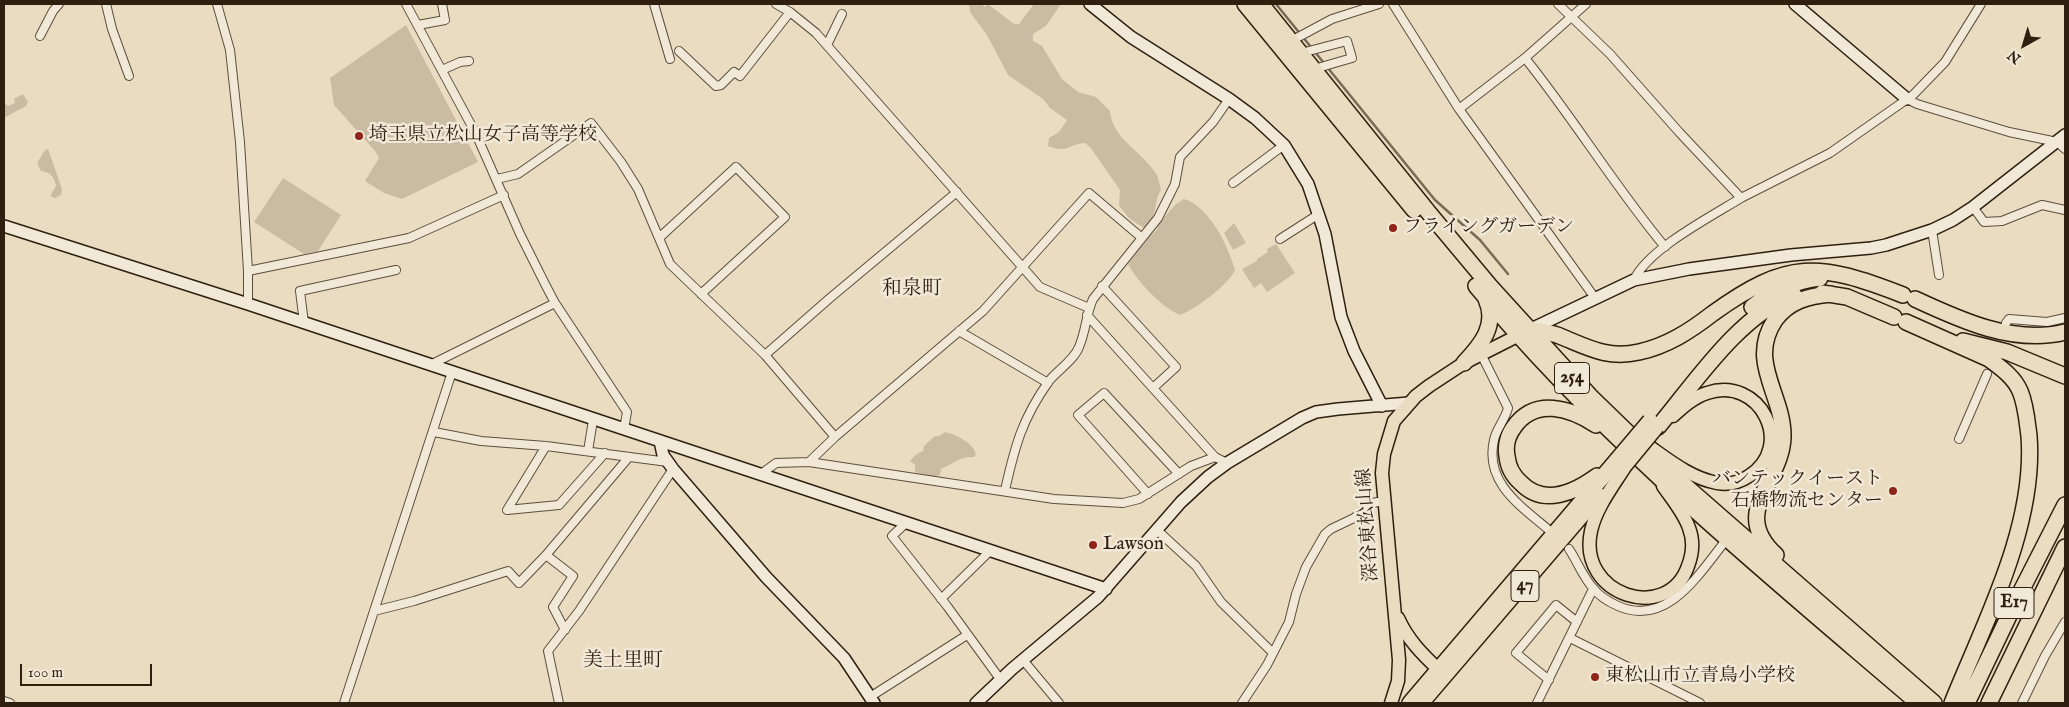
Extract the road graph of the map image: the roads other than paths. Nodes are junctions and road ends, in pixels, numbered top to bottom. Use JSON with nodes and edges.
{"nodes":[{"id":1,"x":59,"y":4,"type":"edge"},
{"id":2,"x":106,"y":4,"type":"edge"},
{"id":3,"x":217,"y":4,"type":"edge"},
{"id":4,"x":406,"y":4,"type":"edge"},
{"id":5,"x":442,"y":4,"type":"edge"},
{"id":6,"x":654,"y":4,"type":"edge"},
{"id":7,"x":776,"y":4,"type":"edge"},
{"id":8,"x":1090,"y":4,"type":"edge"},
{"id":9,"x":1245,"y":4,"type":"edge"},
{"id":10,"x":1261,"y":4,"type":"edge"},
{"id":11,"x":1379,"y":4,"type":"edge"},
{"id":12,"x":1394,"y":4,"type":"edge"},
{"id":13,"x":1558,"y":4,"type":"edge"},
{"id":14,"x":1586,"y":4,"type":"edge"},
{"id":15,"x":1795,"y":4,"type":"edge"},
{"id":16,"x":1980,"y":4,"type":"edge"},
{"id":17,"x":790,"y":12,"type":"junction"},
{"id":18,"x":842,"y":14,"type":"dead end"},
{"id":19,"x":1571,"y":17,"type":"junction"},
{"id":20,"x":418,"y":25,"type":"junction"},
{"id":21,"x":40,"y":36,"type":"dead end"},
{"id":22,"x":1291,"y":41,"type":"junction"},
{"id":23,"x":827,"y":45,"type":"junction"},
{"id":24,"x":679,"y":51,"type":"dead end"},
{"id":25,"x":1301,"y":53,"type":"junction"},
{"id":26,"x":670,"y":58,"type":"dead end"},
{"id":27,"x":1525,"y":58,"type":"junction"},
{"id":28,"x":469,"y":61,"type":"dead end"},
{"id":29,"x":1314,"y":69,"type":"junction"},
{"id":30,"x":442,"y":70,"type":"junction"},
{"id":31,"x":130,"y":76,"type":"dead end"},
{"id":32,"x":1229,"y":99,"type":"junction"},
{"id":33,"x":1907,"y":99,"type":"junction"},
{"id":34,"x":1459,"y":109,"type":"junction"},
{"id":35,"x":2062,"y":142,"type":"edge"},
{"id":36,"x":1284,"y":144,"type":"junction"},
{"id":37,"x":497,"y":179,"type":"junction"},
{"id":38,"x":1232,"y":183,"type":"dead end"},
{"id":39,"x":957,"y":192,"type":"junction"},
{"id":40,"x":504,"y":195,"type":"junction"},
{"id":41,"x":1741,"y":198,"type":"junction"},
{"id":42,"x":1973,"y":207,"type":"junction"},
{"id":43,"x":2065,"y":210,"type":"edge"},
{"id":44,"x":1319,"y":214,"type":"junction"},
{"id":45,"x":4,"y":226,"type":"edge"},
{"id":46,"x":1932,"y":230,"type":"junction"},
{"id":47,"x":659,"y":238,"type":"junction"},
{"id":48,"x":1142,"y":238,"type":"junction"},
{"id":49,"x":1280,"y":239,"type":"dead end"},
{"id":50,"x":1666,"y":247,"type":"junction"},
{"id":51,"x":1023,"y":266,"type":"junction"},
{"id":52,"x":396,"y":270,"type":"dead end"},
{"id":53,"x":248,"y":271,"type":"junction"},
{"id":54,"x":1939,"y":275,"type":"dead end"},
{"id":55,"x":1856,"y":278,"type":"junction"},
{"id":56,"x":1634,"y":280,"type":"junction"},
{"id":57,"x":1102,"y":286,"type":"junction"},
{"id":58,"x":701,"y":294,"type":"junction"},
{"id":59,"x":1483,"y":294,"type":"junction"},
{"id":60,"x":1831,"y":294,"type":"junction"},
{"id":61,"x":1595,"y":298,"type":"junction"},
{"id":62,"x":555,"y":303,"type":"junction"},
{"id":63,"x":248,"y":304,"type":"junction"},
{"id":64,"x":1088,"y":312,"type":"junction"},
{"id":65,"x":1951,"y":317,"type":"junction"},
{"id":66,"x":2065,"y":318,"type":"edge"},
{"id":67,"x":304,"y":323,"type":"junction"},
{"id":68,"x":2006,"y":324,"type":"dead end"},
{"id":69,"x":959,"y":330,"type":"junction"},
{"id":70,"x":2065,"y":332,"type":"edge"},
{"id":71,"x":1524,"y":333,"type":"junction"},
{"id":72,"x":1940,"y":337,"type":"junction"},
{"id":73,"x":1481,"y":354,"type":"junction"},
{"id":74,"x":765,"y":355,"type":"junction"},
{"id":75,"x":1464,"y":363,"type":"junction"},
{"id":76,"x":430,"y":365,"type":"junction"},
{"id":77,"x":2065,"y":366,"type":"edge"},
{"id":78,"x":452,"y":372,"type":"junction"},
{"id":79,"x":1987,"y":374,"type":"tunnel mouth"},
{"id":80,"x":2065,"y":376,"type":"edge"},
{"id":81,"x":1048,"y":383,"type":"junction"},
{"id":82,"x":1153,"y":388,"type":"junction"},
{"id":83,"x":1409,"y":404,"type":"junction"},
{"id":84,"x":1382,"y":406,"type":"junction"},
{"id":85,"x":593,"y":420,"type":"junction"},
{"id":86,"x":1654,"y":424,"type":"junction"},
{"id":87,"x":1619,"y":426,"type":"junction"},
{"id":88,"x":624,"y":429,"type":"junction"},
{"id":89,"x":434,"y":432,"type":"junction"},
{"id":90,"x":835,"y":437,"type":"junction"},
{"id":91,"x":1959,"y":439,"type":"dead end"},
{"id":92,"x":660,"y":441,"type":"junction"},
{"id":93,"x":1620,"y":441,"type":"junction"},
{"id":94,"x":546,"y":446,"type":"junction"},
{"id":95,"x":588,"y":451,"type":"junction"},
{"id":96,"x":605,"y":453,"type":"junction"},
{"id":97,"x":629,"y":457,"type":"junction"},
{"id":98,"x":1215,"y":457,"type":"junction"},
{"id":99,"x":809,"y":462,"type":"junction"},
{"id":100,"x":1227,"y":463,"type":"junction"},
{"id":101,"x":1621,"y":463,"type":"junction"},
{"id":102,"x":671,"y":466,"type":"junction"},
{"id":103,"x":1652,"y":472,"type":"junction"},
{"id":104,"x":761,"y":474,"type":"junction"},
{"id":105,"x":1179,"y":474,"type":"junction"},
{"id":106,"x":1004,"y":490,"type":"junction"},
{"id":107,"x":1148,"y":494,"type":"junction"},
{"id":108,"x":1384,"y":501,"type":"junction"},
{"id":109,"x":2065,"y":505,"type":"edge"},
{"id":110,"x":907,"y":522,"type":"junction"},
{"id":111,"x":1157,"y":530,"type":"junction"},
{"id":112,"x":1550,"y":531,"type":"dead end"},
{"id":113,"x":1727,"y":539,"type":"junction"},
{"id":114,"x":2065,"y":547,"type":"edge"},
{"id":115,"x":1569,"y":548,"type":"dead end"},
{"id":116,"x":992,"y":550,"type":"junction"},
{"id":117,"x":546,"y":555,"type":"junction"},
{"id":118,"x":2065,"y":555,"type":"edge"},
{"id":119,"x":1106,"y":589,"type":"junction"},
{"id":120,"x":1593,"y":589,"type":"junction"},
{"id":121,"x":1813,"y":598,"type":"junction"},
{"id":122,"x":941,"y":599,"type":"junction"},
{"id":123,"x":2034,"y":610,"type":"junction"},
{"id":124,"x":374,"y":611,"type":"junction"},
{"id":125,"x":1394,"y":612,"type":"junction"},
{"id":126,"x":1577,"y":622,"type":"junction"},
{"id":127,"x":2065,"y":622,"type":"edge"},
{"id":128,"x":565,"y":630,"type":"junction"},
{"id":129,"x":967,"y":635,"type":"junction"},
{"id":130,"x":1570,"y":638,"type":"junction"},
{"id":131,"x":1273,"y":653,"type":"junction"},
{"id":132,"x":1023,"y":660,"type":"junction"},
{"id":133,"x":1439,"y":670,"type":"junction"},
{"id":134,"x":1000,"y":679,"type":"junction"},
{"id":135,"x":1549,"y":680,"type":"junction"},
{"id":136,"x":872,"y":700,"type":"edge"},
{"id":137,"x":4,"y":701,"type":"edge"},
{"id":138,"x":10,"y":703,"type":"edge"},
{"id":139,"x":344,"y":703,"type":"edge"},
{"id":140,"x":559,"y":703,"type":"edge"},
{"id":141,"x":976,"y":703,"type":"edge"},
{"id":142,"x":1059,"y":703,"type":"edge"},
{"id":143,"x":1242,"y":703,"type":"edge"},
{"id":144,"x":1391,"y":703,"type":"edge"},
{"id":145,"x":1410,"y":703,"type":"edge"},
{"id":146,"x":1423,"y":703,"type":"edge"},
{"id":147,"x":1537,"y":703,"type":"edge"},
{"id":148,"x":1700,"y":703,"type":"edge"},
{"id":149,"x":1918,"y":703,"type":"edge"},
{"id":150,"x":1934,"y":703,"type":"edge"},
{"id":151,"x":1957,"y":703,"type":"edge"},
{"id":152,"x":1989,"y":703,"type":"edge"},
{"id":153,"x":2022,"y":703,"type":"edge"}],
"edges":[{"from":1,"to":21,"type":"street"},
{"from":2,"to":31,"type":"street"},
{"from":3,"to":53,"type":"street"},
{"from":4,"to":20,"type":"street"},
{"from":5,"to":20,"type":"street"},
{"from":6,"to":26,"type":"street"},
{"from":7,"to":17,"type":"street"},
{"from":8,"to":32,"type":"street"},
{"from":9,"to":59,"type":"highway","number":"254"},
{"from":10,"to":22,"type":"highway","number":"254"},
{"from":11,"to":22,"type":"street"},
{"from":12,"to":34,"type":"street"},
{"from":13,"to":19,"type":"street"},
{"from":14,"to":19,"type":"street"},
{"from":15,"to":33,"type":"street"},
{"from":16,"to":33,"type":"street"},
{"from":17,"to":23,"type":"street"},
{"from":17,"to":24,"type":"street"},
{"from":18,"to":23,"type":"street"},
{"from":19,"to":27,"type":"street"},
{"from":19,"to":41,"type":"street"},
{"from":20,"to":30,"type":"street"},
{"from":22,"to":25,"type":"highway","number":"254"},
{"from":23,"to":39,"type":"street"},
{"from":25,"to":29,"type":"highway","number":"254"},
{"from":25,"to":29,"type":"street"},
{"from":27,"to":34,"type":"street"},
{"from":27,"to":50,"type":"street"},
{"from":28,"to":30,"type":"street"},
{"from":29,"to":71,"type":"highway","number":"254"},
{"from":30,"to":37,"type":"street"},
{"from":32,"to":36,"type":"street"},
{"from":32,"to":48,"type":"street"},
{"from":33,"to":35,"type":"street"},
{"from":33,"to":41,"type":"street"},
{"from":34,"to":61,"type":"street"},
{"from":35,"to":42,"type":"street"},
{"from":36,"to":38,"type":"street"},
{"from":36,"to":44,"type":"street"},
{"from":37,"to":40,"type":"street"},
{"from":37,"to":47,"type":"street"},
{"from":39,"to":51,"type":"street"},
{"from":39,"to":74,"type":"street"},
{"from":40,"to":53,"type":"street"},
{"from":40,"to":62,"type":"street"},
{"from":41,"to":50,"type":"street"},
{"from":42,"to":43,"type":"street"},
{"from":42,"to":46,"type":"street"},
{"from":44,"to":49,"type":"street"},
{"from":44,"to":84,"type":"street"},
{"from":45,"to":63,"type":"street"},
{"from":46,"to":54,"type":"street"},
{"from":46,"to":56,"type":"street"},
{"from":47,"to":58,"type":"street"},
{"from":47,"to":58,"type":"street"},
{"from":48,"to":51,"type":"street"},
{"from":48,"to":57,"type":"street"},
{"from":50,"to":56,"type":"street"},
{"from":51,"to":64,"type":"street"},
{"from":51,"to":69,"type":"street"},
{"from":52,"to":67,"type":"street"},
{"from":53,"to":63,"type":"street"},
{"from":55,"to":65,"type":"highway"},
{"from":55,"to":71,"type":"highway"},
{"from":55,"to":86,"type":"highway"},
{"from":56,"to":61,"type":"street"},
{"from":57,"to":64,"type":"street"},
{"from":57,"to":82,"type":"street"},
{"from":58,"to":74,"type":"street"},
{"from":59,"to":71,"type":"highway","number":"254"},
{"from":59,"to":75,"type":"highway"},
{"from":60,"to":72,"type":"highway"},
{"from":60,"to":86,"type":"highway"},
{"from":60,"to":121,"type":"highway"},
{"from":61,"to":71,"type":"street"},
{"from":62,"to":76,"type":"street"},
{"from":62,"to":88,"type":"street"},
{"from":63,"to":67,"type":"street"},
{"from":64,"to":81,"type":"street"},
{"from":64,"to":82,"type":"street"},
{"from":65,"to":70,"type":"highway"},
{"from":65,"to":77,"type":"highway"},
{"from":66,"to":68,"type":"street"},
{"from":67,"to":76,"type":"street"},
{"from":69,"to":81,"type":"street"},
{"from":69,"to":90,"type":"street"},
{"from":71,"to":73,"type":"main road","name":"深谷東松山線"},
{"from":71,"to":87,"type":"highway","number":"254"},
{"from":71,"to":93,"type":"highway","number":"254"},
{"from":72,"to":80,"type":"highway"},
{"from":72,"to":151,"type":"highway"},
{"from":73,"to":75,"type":"main road","name":"深谷東松山線"},
{"from":73,"to":112,"type":"street"},
{"from":74,"to":90,"type":"street"},
{"from":75,"to":83,"type":"main road","name":"深谷東松山線"},
{"from":76,"to":78,"type":"street"},
{"from":78,"to":85,"type":"street"},
{"from":78,"to":89,"type":"street"},
{"from":79,"to":91,"type":"street"},
{"from":81,"to":106,"type":"street"},
{"from":82,"to":98,"type":"street"},
{"from":83,"to":84,"type":"street"},
{"from":83,"to":108,"type":"main road","name":"深谷東松山線"},
{"from":84,"to":100,"type":"street"},
{"from":85,"to":88,"type":"street"},
{"from":85,"to":95,"type":"street"},
{"from":86,"to":87,"type":"main road"},
{"from":86,"to":101,"type":"highway","bridge":true},
{"from":87,"to":121,"type":"highway","number":"254"},
{"from":88,"to":92,"type":"street"},
{"from":89,"to":94,"type":"street"},
{"from":89,"to":124,"type":"street"},
{"from":90,"to":99,"type":"street"},
{"from":92,"to":102,"type":"street"},
{"from":92,"to":104,"type":"street"},
{"from":93,"to":101,"type":"highway"},
{"from":93,"to":103,"type":"highway","number":"254"},
{"from":94,"to":95,"type":"street"},
{"from":94,"to":96,"type":"street"},
{"from":95,"to":96,"type":"street"},
{"from":96,"to":97,"type":"street"},
{"from":97,"to":102,"type":"street"},
{"from":97,"to":117,"type":"street"},
{"from":98,"to":100,"type":"street"},
{"from":98,"to":105,"type":"street"},
{"from":99,"to":104,"type":"street"},
{"from":99,"to":106,"type":"street"},
{"from":100,"to":111,"type":"street"},
{"from":101,"to":103,"type":"main road"},
{"from":101,"to":133,"type":"highway"},
{"from":101,"to":146,"type":"main road","number":"47"},
{"from":102,"to":128,"type":"street"},
{"from":102,"to":136,"type":"street"},
{"from":103,"to":113,"type":"highway","number":"254"},
{"from":104,"to":110,"type":"street"},
{"from":105,"to":107,"type":"street"},
{"from":105,"to":107,"type":"street"},
{"from":106,"to":107,"type":"street"},
{"from":108,"to":125,"type":"main road","name":"深谷東松山線"},
{"from":108,"to":131,"type":"street"},
{"from":109,"to":151,"type":"highway","number":"E17"},
{"from":110,"to":116,"type":"street"},
{"from":110,"to":122,"type":"street"},
{"from":111,"to":119,"type":"street"},
{"from":111,"to":131,"type":"street"},
{"from":113,"to":120,"type":"street"},
{"from":113,"to":149,"type":"highway","number":"254"},
{"from":114,"to":123,"type":"highway","number":"E17"},
{"from":115,"to":120,"type":"street"},
{"from":116,"to":119,"type":"street"},
{"from":116,"to":122,"type":"street"},
{"from":117,"to":124,"type":"street"},
{"from":117,"to":128,"type":"street"},
{"from":118,"to":123,"type":"highway"},
{"from":119,"to":132,"type":"street"},
{"from":120,"to":126,"type":"street"},
{"from":121,"to":150,"type":"highway","number":"254"},
{"from":122,"to":129,"type":"street"},
{"from":123,"to":152,"type":"highway","number":"E17"},
{"from":124,"to":139,"type":"street"},
{"from":125,"to":133,"type":"main road","name":"深谷東松山線"},
{"from":125,"to":144,"type":"main road","name":"深谷東松山線"},
{"from":126,"to":130,"type":"street"},
{"from":126,"to":135,"type":"street"},
{"from":127,"to":153,"type":"street"},
{"from":128,"to":140,"type":"street"},
{"from":129,"to":134,"type":"street"},
{"from":129,"to":136,"type":"street"},
{"from":130,"to":135,"type":"street"},
{"from":130,"to":148,"type":"street"},
{"from":131,"to":143,"type":"street"},
{"from":132,"to":134,"type":"street"},
{"from":132,"to":142,"type":"street"},
{"from":133,"to":145,"type":"highway"},
{"from":134,"to":141,"type":"street"},
{"from":135,"to":147,"type":"street"},
{"from":137,"to":138,"type":"street"}]}
